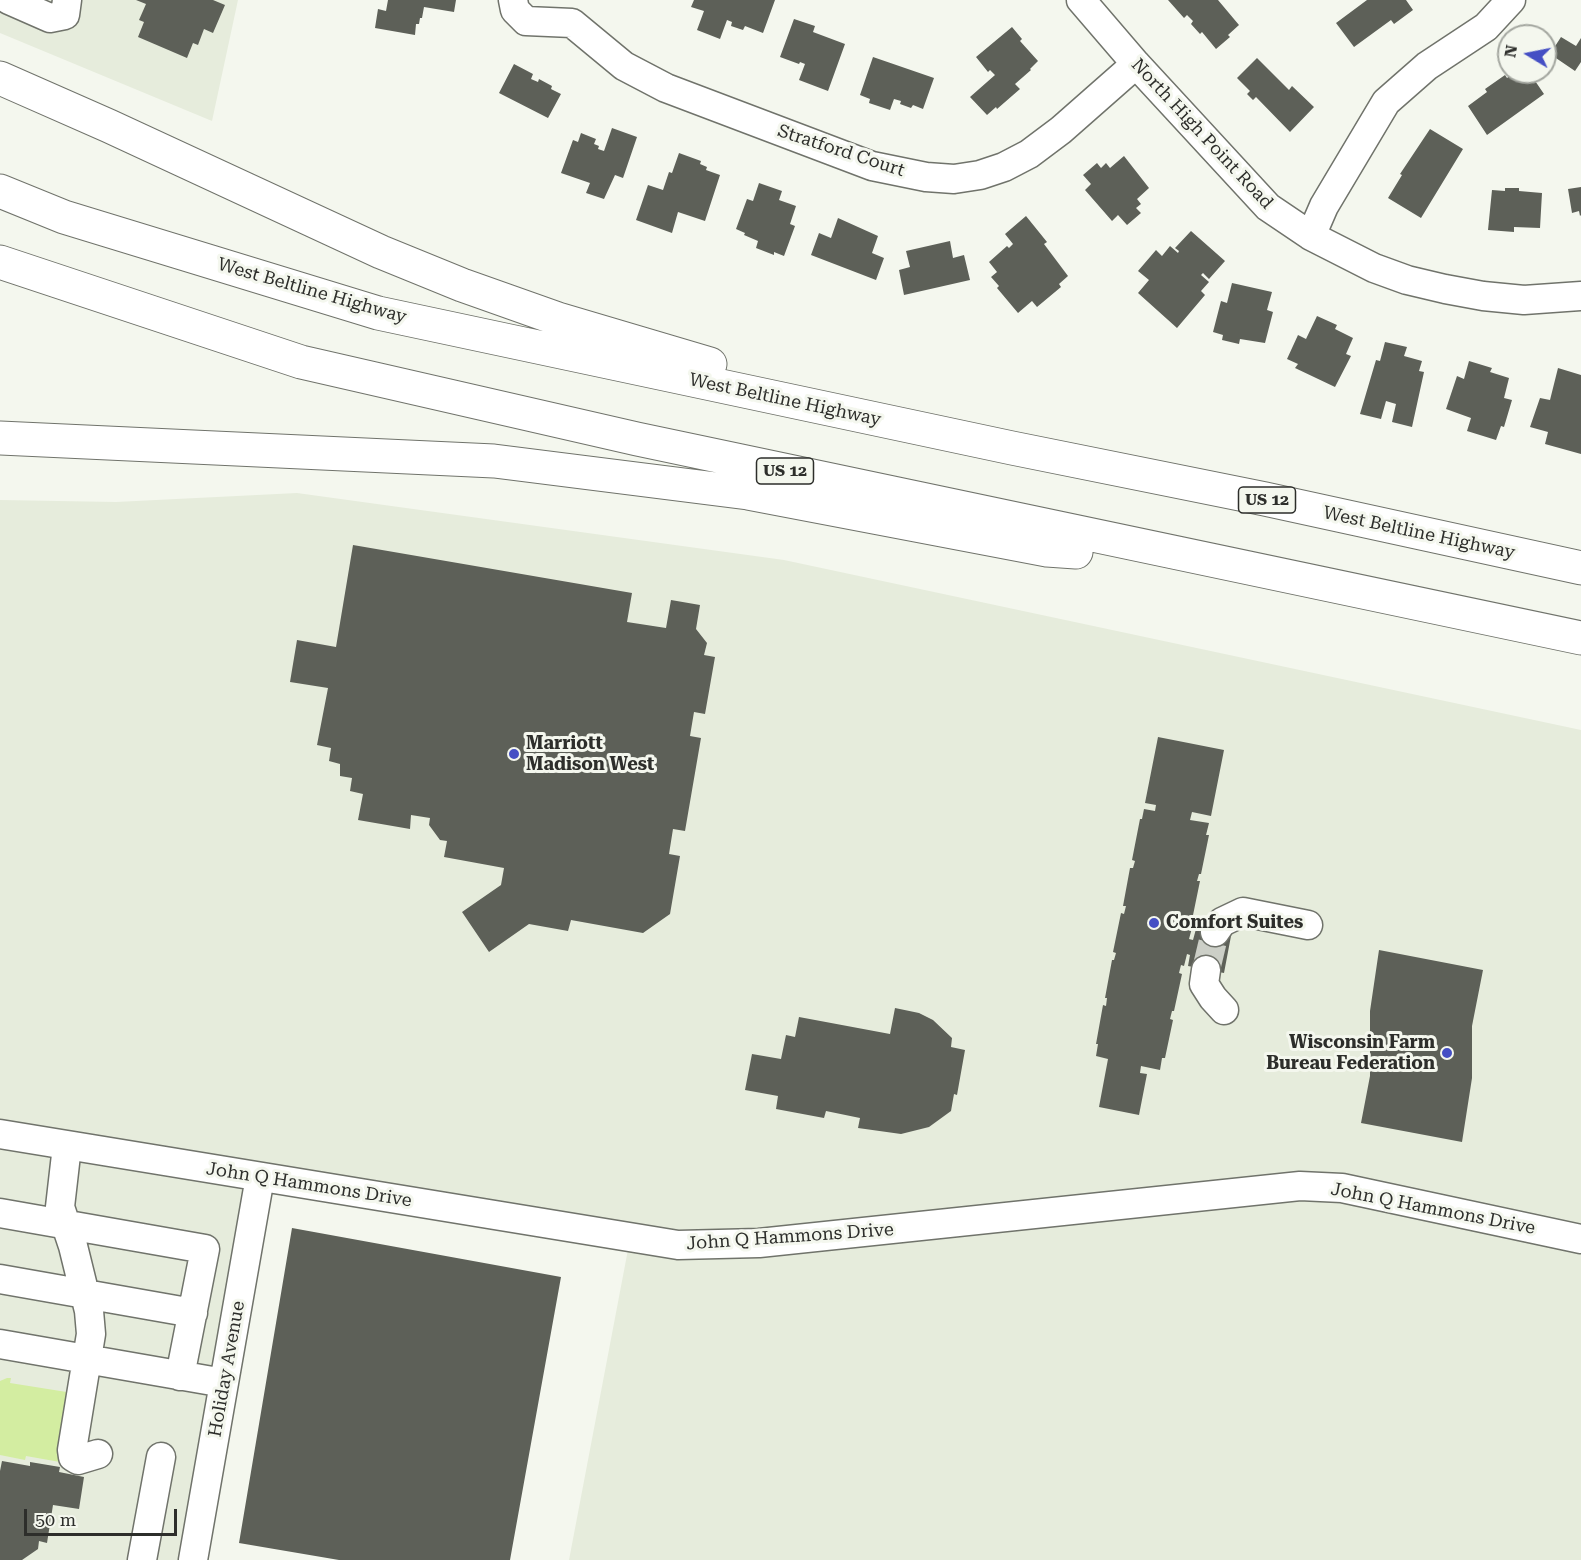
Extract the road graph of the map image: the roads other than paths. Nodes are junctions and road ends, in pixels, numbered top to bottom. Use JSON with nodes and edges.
{"nodes":[{"id":1,"x":9,"y":0,"type":"edge"},
{"id":2,"x":67,"y":0,"type":"edge"},
{"id":3,"x":513,"y":0,"type":"edge"},
{"id":4,"x":1081,"y":0,"type":"edge"},
{"id":5,"x":1511,"y":0,"type":"edge"},
{"id":6,"x":573,"y":12,"type":"edge"},
{"id":7,"x":1136,"y":64,"type":"junction"},
{"id":8,"x":0,"y":78,"type":"edge"},
{"id":9,"x":0,"y":191,"type":"edge"},
{"id":10,"x":1311,"y":236,"type":"junction"},
{"id":11,"x":0,"y":262,"type":"edge"},
{"id":12,"x":1581,"y":296,"type":"edge"},
{"id":13,"x":953,"y":436,"type":"junction"},
{"id":14,"x":0,"y":438,"type":"edge"},
{"id":15,"x":1203,"y":560,"type":"junction"},
{"id":16,"x":1581,"y":568,"type":"edge"},
{"id":17,"x":1581,"y":638,"type":"edge"},
{"id":18,"x":1308,"y":925,"type":"dead end"},
{"id":19,"x":1215,"y":932,"type":"tunnel mouth"},
{"id":20,"x":1206,"y":970,"type":"tunnel mouth"},
{"id":21,"x":1224,"y":1010,"type":"dead end"},
{"id":22,"x":0,"y":1134,"type":"edge"},
{"id":23,"x":67,"y":1146,"type":"junction"},
{"id":24,"x":260,"y":1177,"type":"junction"},
{"id":25,"x":0,"y":1213,"type":"edge"},
{"id":26,"x":67,"y":1224,"type":"junction"},
{"id":27,"x":1581,"y":1239,"type":"edge"},
{"id":28,"x":0,"y":1279,"type":"edge"},
{"id":29,"x":84,"y":1294,"type":"junction"},
{"id":30,"x":193,"y":1313,"type":"junction"},
{"id":31,"x":0,"y":1344,"type":"edge"},
{"id":32,"x":88,"y":1359,"type":"junction"},
{"id":33,"x":180,"y":1376,"type":"junction"},
{"id":34,"x":224,"y":1383,"type":"junction"},
{"id":35,"x":98,"y":1454,"type":"dead end"},
{"id":36,"x":160,"y":1457,"type":"dead end"},
{"id":37,"x":142,"y":1560,"type":"edge"},
{"id":38,"x":193,"y":1560,"type":"edge"}],
"edges":[{"from":1,"to":2,"type":"street"},
{"from":3,"to":6,"type":"street","name":"Stratford Court"},
{"from":4,"to":7,"type":"street","name":"North High Point Road"},
{"from":5,"to":10,"type":"street"},
{"from":6,"to":7,"type":"street","name":"Stratford Court"},
{"from":7,"to":10,"type":"street","name":"North High Point Road"},
{"from":8,"to":13,"type":"highway"},
{"from":9,"to":13,"type":"highway","name":"West Beltline Highway","number":"US 12"},
{"from":10,"to":12,"type":"street","name":"North High Point Road"},
{"from":11,"to":15,"type":"highway","number":"US 12"},
{"from":13,"to":16,"type":"highway","name":"West Beltline Highway","number":"US 12"},
{"from":14,"to":15,"type":"highway"},
{"from":15,"to":17,"type":"highway","number":"US 12"},
{"from":18,"to":19,"type":"street"},
{"from":20,"to":21,"type":"street"},
{"from":22,"to":23,"type":"street","name":"John Q Hammons Drive"},
{"from":23,"to":24,"type":"street","name":"John Q Hammons Drive"},
{"from":23,"to":26,"type":"street"},
{"from":24,"to":27,"type":"street","name":"John Q Hammons Drive"},
{"from":24,"to":34,"type":"street","name":"Holiday Avenue"},
{"from":25,"to":26,"type":"street"},
{"from":26,"to":29,"type":"street"},
{"from":26,"to":30,"type":"street"},
{"from":28,"to":29,"type":"street"},
{"from":29,"to":30,"type":"street"},
{"from":29,"to":32,"type":"street"},
{"from":30,"to":33,"type":"street"},
{"from":31,"to":32,"type":"street"},
{"from":32,"to":33,"type":"street"},
{"from":32,"to":35,"type":"street"},
{"from":33,"to":34,"type":"street"},
{"from":34,"to":38,"type":"street","name":"Holiday Avenue"},
{"from":36,"to":37,"type":"street"}]}
